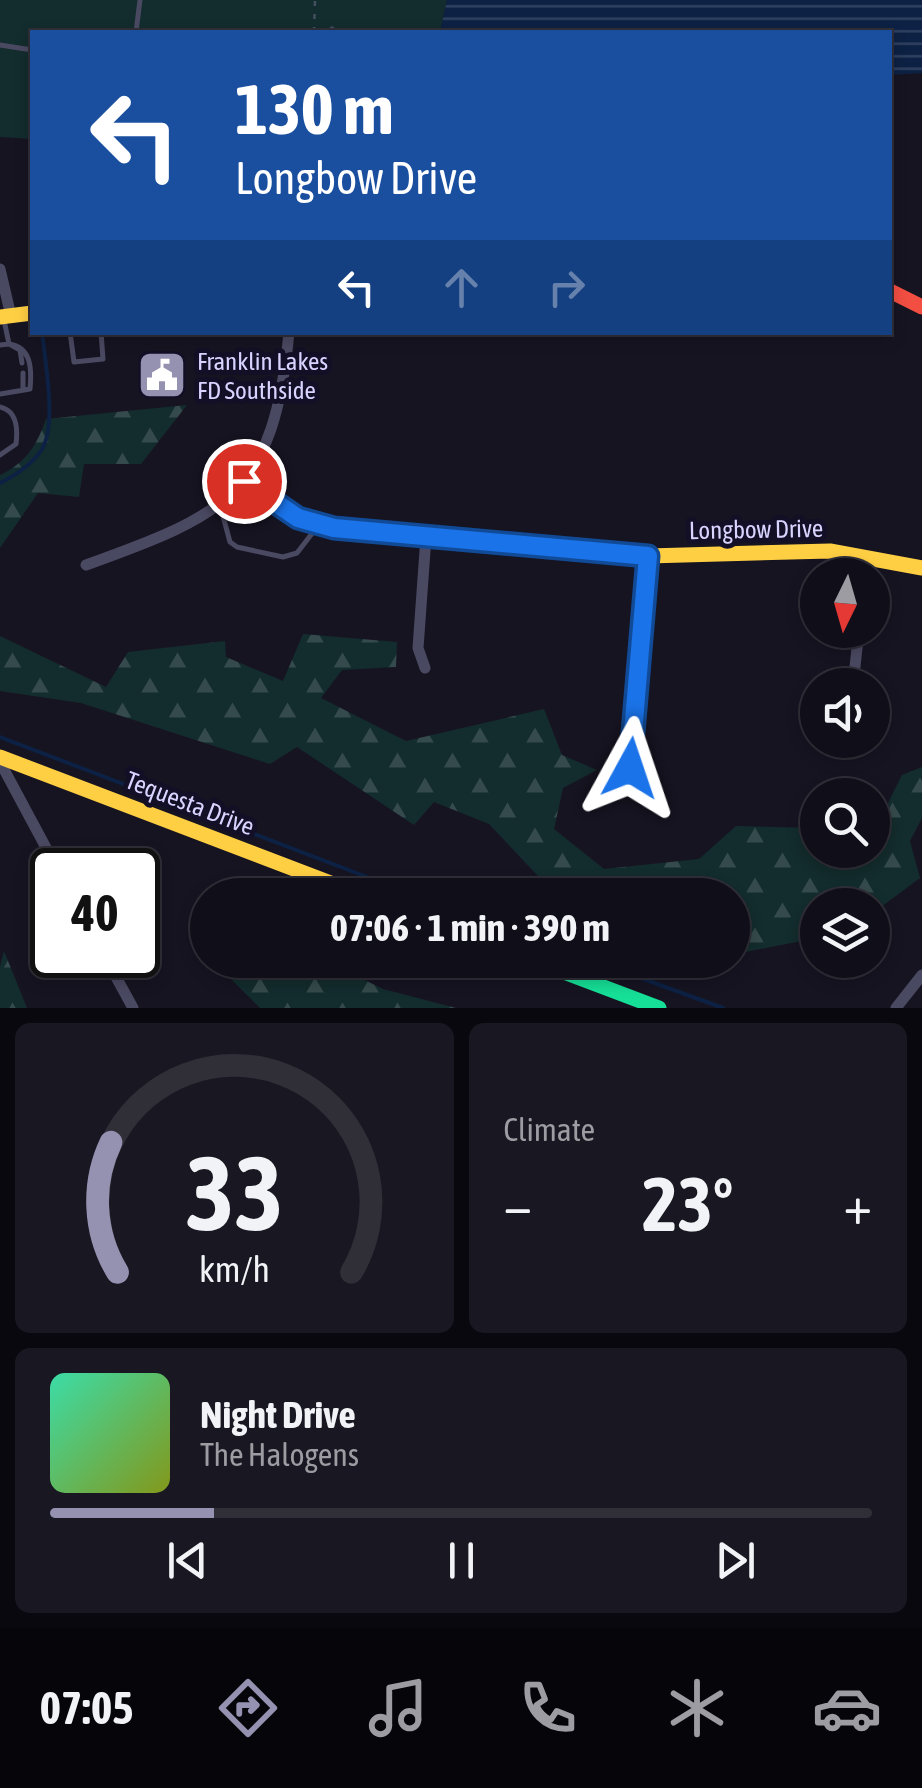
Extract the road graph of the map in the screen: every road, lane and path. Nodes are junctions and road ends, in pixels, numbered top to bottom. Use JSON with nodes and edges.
{"nodes":[{"id":1,"x":140,"y":0,"type":"edge"},
{"id":2,"x":314,"y":0,"type":"edge"},
{"id":3,"x":136,"y":30,"type":"edge"},
{"id":4,"x":314,"y":30,"type":"edge"},
{"id":5,"x":0,"y":45,"type":"edge"},
{"id":6,"x":30,"y":50,"type":"edge"},
{"id":7,"x":0,"y":269,"type":"edge"},
{"id":8,"x":892,"y":292,"type":"edge"},
{"id":9,"x":922,"y":307,"type":"edge"},
{"id":10,"x":30,"y":313,"type":"edge"},
{"id":11,"x":5,"y":317,"type":"edge"},
{"id":12,"x":70,"y":335,"type":"edge"},
{"id":13,"x":101,"y":335,"type":"edge"},
{"id":14,"x":288,"y":335,"type":"edge"},
{"id":15,"x":9,"y":344,"type":"junction"},
{"id":16,"x":0,"y":345,"type":"edge"},
{"id":17,"x":22,"y":363,"type":"dead end"},
{"id":18,"x":23,"y":373,"type":"dead end"},
{"id":19,"x":22,"y":392,"type":"junction"},
{"id":20,"x":0,"y":394,"type":"edge"},
{"id":21,"x":0,"y":407,"type":"edge"},
{"id":22,"x":0,"y":455,"type":"edge"},
{"id":23,"x":244,"y":481,"type":"junction"},
{"id":24,"x":220,"y":505,"type":"junction"},
{"id":25,"x":318,"y":525,"type":"junction"},
{"id":26,"x":426,"y":537,"type":"junction"},
{"id":27,"x":842,"y":553,"type":"junction"},
{"id":28,"x":648,"y":556,"type":"junction"},
{"id":29,"x":840,"y":558,"type":"edge"},
{"id":30,"x":851,"y":558,"type":"edge"},
{"id":31,"x":86,"y":565,"type":"dead end"},
{"id":32,"x":890,"y":567,"type":"edge"},
{"id":33,"x":922,"y":568,"type":"edge"},
{"id":34,"x":425,"y":668,"type":"dead end"},
{"id":35,"x":0,"y":760,"type":"edge"},
{"id":36,"x":630,"y":768,"type":"dead end"},
{"id":37,"x":46,"y":848,"type":"edge"},
{"id":38,"x":316,"y":878,"type":"edge"},
{"id":39,"x":922,"y":975,"type":"edge"},
{"id":40,"x":117,"y":978,"type":"edge"},
{"id":41,"x":580,"y":978,"type":"edge"},
{"id":42,"x":133,"y":1008,"type":"edge"},
{"id":43,"x":659,"y":1008,"type":"edge"},
{"id":44,"x":896,"y":1008,"type":"edge"}],
"edges":[{"from":1,"to":3,"type":"lane"},
{"from":2,"to":4,"type":"path"},
{"from":5,"to":6,"type":"lane"},
{"from":7,"to":11,"type":"street"},
{"from":8,"to":9,"type":"street"},
{"from":10,"to":11,"type":"street"},
{"from":11,"to":15,"type":"lane"},
{"from":12,"to":13,"type":"lane"},
{"from":14,"to":23,"type":"street"},
{"from":15,"to":16,"type":"lane"},
{"from":15,"to":17,"type":"lane"},
{"from":15,"to":19,"type":"lane"},
{"from":18,"to":19,"type":"lane"},
{"from":19,"to":20,"type":"lane"},
{"from":21,"to":22,"type":"lane"},
{"from":23,"to":24,"type":"street"},
{"from":23,"to":25,"type":"street","name":"Longbow Drive"},
{"from":24,"to":25,"type":"lane"},
{"from":24,"to":31,"type":"street"},
{"from":25,"to":26,"type":"street","name":"Longbow Drive"},
{"from":26,"to":28,"type":"street","name":"Longbow Drive"},
{"from":26,"to":34,"type":"street"},
{"from":27,"to":28,"type":"street","name":"Longbow Drive"},
{"from":27,"to":29,"type":"lane"},
{"from":27,"to":30,"type":"street","name":"Longbow Drive"},
{"from":28,"to":36,"type":"street"},
{"from":32,"to":33,"type":"street","name":"Longbow Drive"},
{"from":35,"to":37,"type":"street"},
{"from":35,"to":38,"type":"street","name":"Tequesta Drive"},
{"from":39,"to":44,"type":"street"},
{"from":40,"to":42,"type":"street"},
{"from":41,"to":43,"type":"street"}]}
